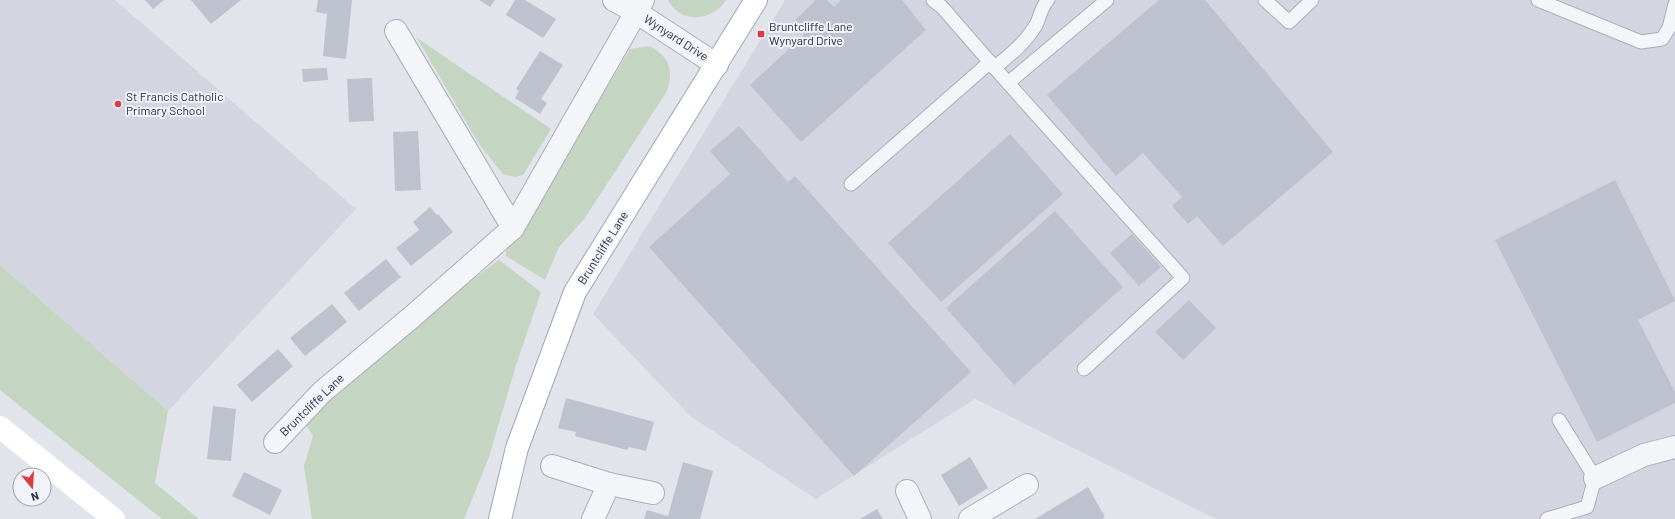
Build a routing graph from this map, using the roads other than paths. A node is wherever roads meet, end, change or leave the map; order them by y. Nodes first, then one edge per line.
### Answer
1 (614, 0) edge
2 (756, 0) edge
3 (933, 0) edge
4 (1048, 0) edge
5 (1107, 0) edge
6 (1265, 0) edge
7 (1312, 0) edge
8 (1538, 0) edge
9 (1675, 4) edge
10 (639, 6) edge
11 (396, 31) dead end
12 (717, 65) junction
13 (992, 65) junction
14 (1008, 84) junction
15 (851, 184) dead end
16 (513, 228) junction
17 (1084, 369) dead end
18 (1559, 420) dead end
19 (0, 427) edge
20 (275, 442) dead end
21 (1675, 447) edge
22 (552, 466) dead end
23 (1595, 478) junction
24 (609, 484) junction
25 (1027, 485) dead end
26 (907, 491) dead end
27 (653, 493) dead end
28 (114, 519) edge
29 (500, 519) edge
30 (594, 519) edge
31 (920, 519) edge
32 (970, 519) edge
33 (1547, 519) edge

1 - 10 street, Wynyard Drive
2 - 12 main road, Bruntcliffe Lane
3 - 13 lane
4 - 13 lane
5 - 14 lane
6 - 7 lane
8 - 9 lane
10 - 12 street, Wynyard Drive
10 - 16 street, Bruntcliffe Lane
11 - 16 street
12 - 29 main road, Bruntcliffe Lane
13 - 14 lane
13 - 15 lane
14 - 17 lane
16 - 20 street, Bruntcliffe Lane
18 - 23 lane
19 - 28 main road
21 - 23 street
22 - 24 street
23 - 33 lane
24 - 27 street
24 - 30 street
25 - 32 street
26 - 31 street

